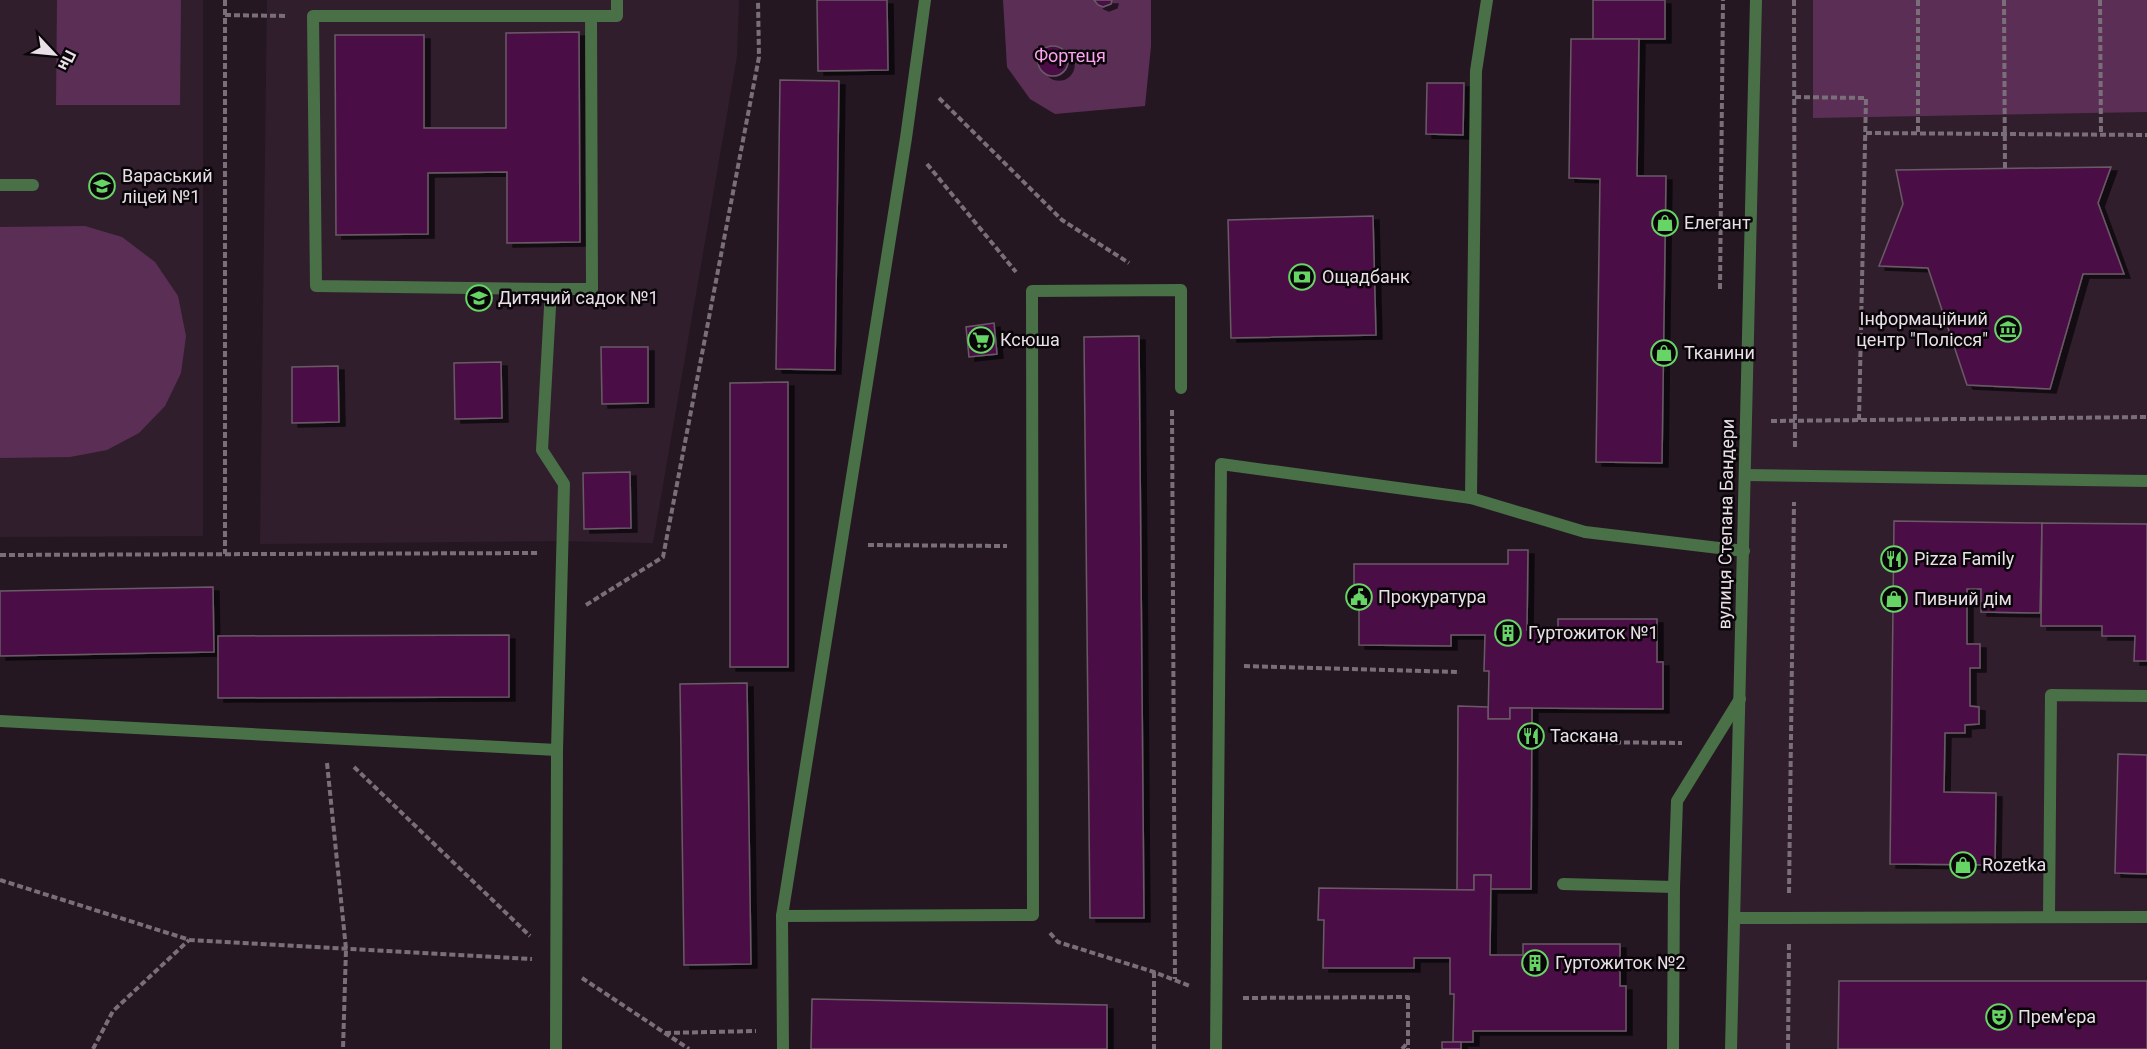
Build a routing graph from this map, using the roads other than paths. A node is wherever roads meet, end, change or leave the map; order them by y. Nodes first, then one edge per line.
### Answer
1 (617, 0) edge
2 (925, 0) edge
3 (1487, 0) edge
4 (1756, 0) edge
5 (591, 16) junction
6 (0, 185) edge
7 (33, 185) dead end
8 (551, 289) junction
9 (1181, 388) dead end
10 (1746, 475) junction
11 (2147, 481) edge
12 (1471, 498) junction
13 (1744, 551) junction
14 (2147, 696) edge
15 (1740, 699) junction
16 (0, 721) edge
17 (557, 750) junction
18 (1563, 884) dead end
19 (1674, 887) junction
20 (782, 916) junction
21 (2147, 916) edge
22 (2049, 917) junction
23 (1735, 918) junction
24 (556, 1049) edge
25 (783, 1049) edge
26 (1216, 1049) edge
27 (1672, 1049) edge
28 (1731, 1049) edge

1 - 5 street
2 - 20 street
3 - 12 street
4 - 10 street, вулиця Степана Бандери
5 - 8 street
5 - 8 street
6 - 7 street
8 - 17 street
9 - 20 street
10 - 11 street
10 - 13 street, вулиця Степана Бандери
12 - 13 street
12 - 26 street
13 - 15 street, вулиця Степана Бандери
14 - 22 street
15 - 19 street
15 - 23 street, вулиця Степана Бандери
16 - 17 street
17 - 24 street
18 - 19 street
19 - 27 street
20 - 25 street
21 - 22 street
22 - 23 street
23 - 28 street, вулиця Степана Бандери

